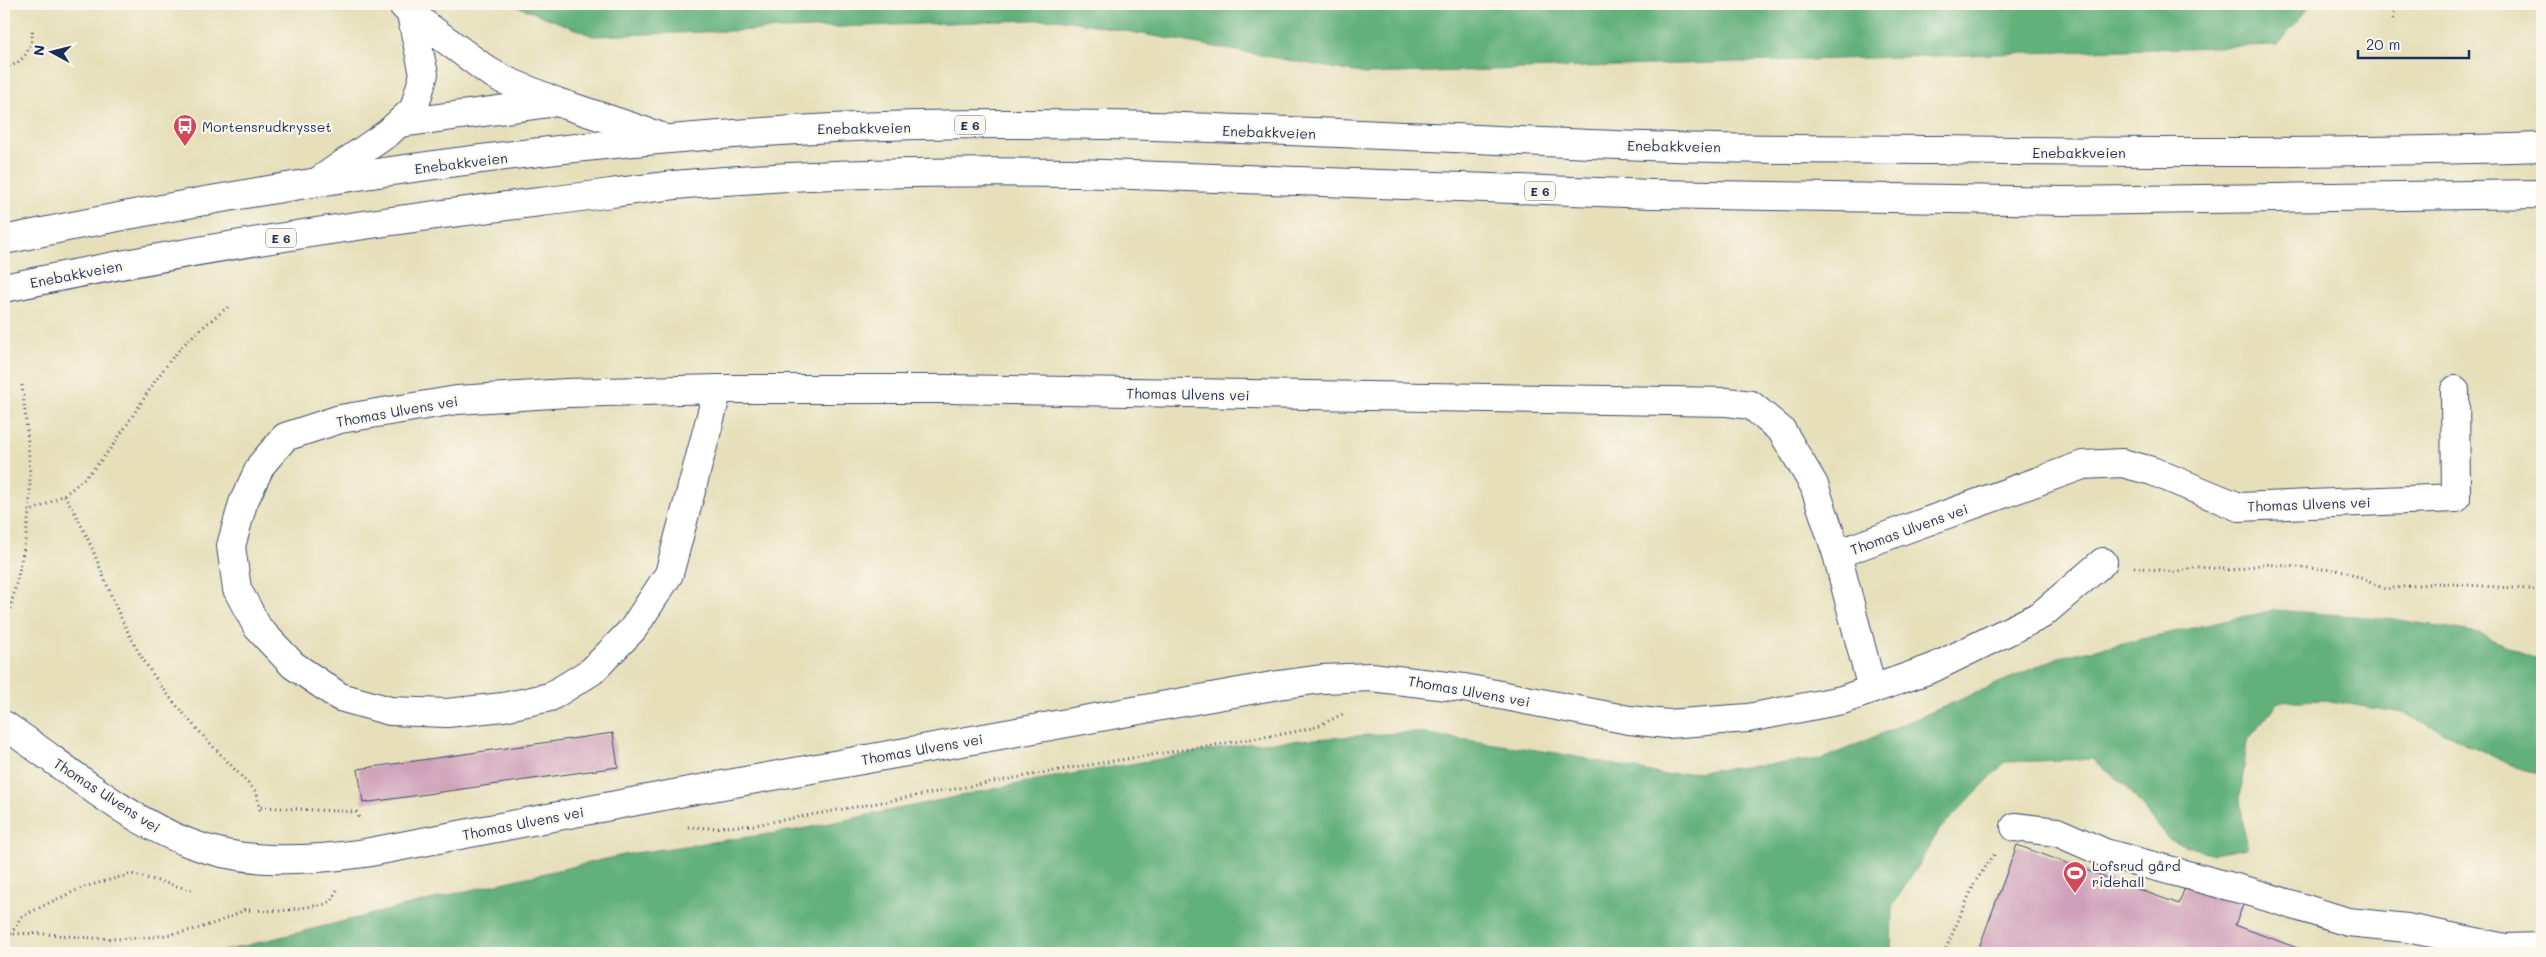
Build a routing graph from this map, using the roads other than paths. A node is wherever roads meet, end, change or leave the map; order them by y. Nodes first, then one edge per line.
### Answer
1 (406, 9) edge
2 (557, 102) junction
3 (401, 122) junction
4 (666, 139) junction
5 (2542, 147) edge
6 (314, 183) junction
7 (2542, 194) edge
8 (4, 240) edge
9 (14, 286) edge
10 (718, 389) junction
11 (2456, 390) dead end
12 (1837, 554) junction
13 (2103, 562) road end
14 (1872, 689) junction
15 (4, 725) edge
16 (2015, 827) road end
17 (2542, 947) edge

1 - 2 main road
1 - 3 main road
2 - 3 main road
2 - 4 main road
3 - 6 main road
4 - 5 main road, Enebakkveien / E 6
4 - 6 main road, Enebakkveien / E 6
6 - 8 main road, Enebakkveien / E 6
7 - 9 main road, Enebakkveien / E 6
10 - 10 main road, Thomas Ulvens vei
10 - 12 main road, Thomas Ulvens vei
11 - 12 main road, Thomas Ulvens vei
12 - 14 main road, Thomas Ulvens vei
13 - 14 main road, Thomas Ulvens vei
14 - 15 main road, Thomas Ulvens vei
16 - 17 main road

